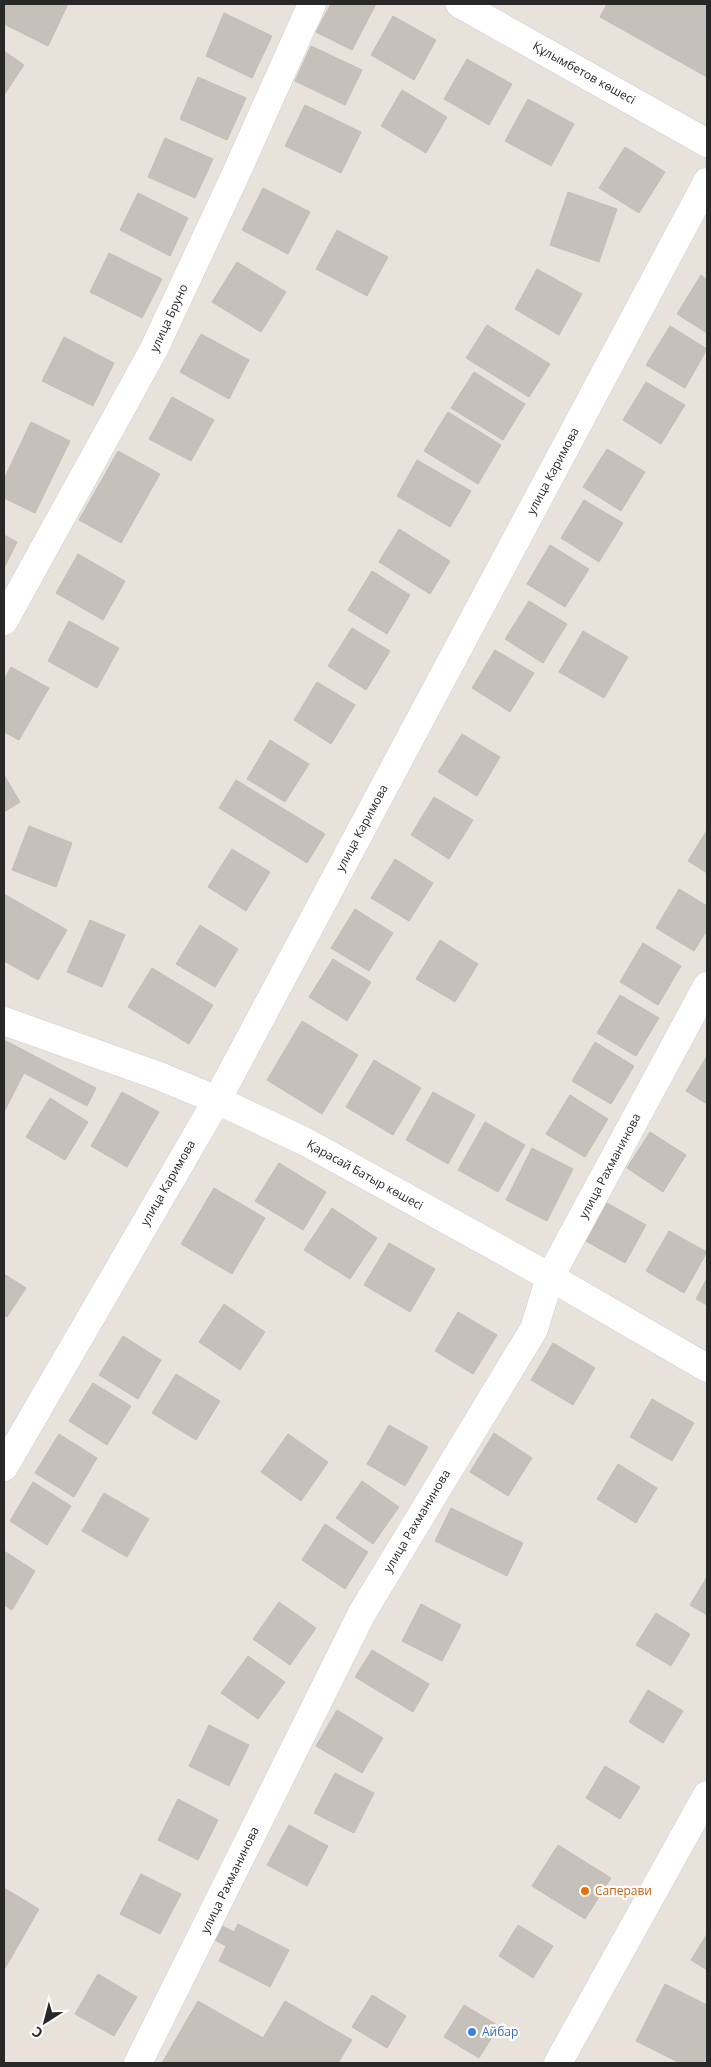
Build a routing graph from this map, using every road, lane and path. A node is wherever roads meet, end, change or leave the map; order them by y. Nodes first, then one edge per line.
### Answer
1 (312, 4) edge
2 (460, 4) edge
3 (707, 143) edge
4 (707, 182) edge
5 (4, 621) edge
6 (707, 986) edge
7 (4, 1021) edge
8 (217, 1100) junction
9 (550, 1277) junction
10 (707, 1368) edge
11 (4, 1467) edge
12 (707, 1795) edge
13 (138, 2063) edge
14 (558, 2063) edge

1 - 5 street, улица Бруно
2 - 3 street, Құлымбетов көшесі
4 - 8 street, улица Каримова
6 - 9 street, улица Рахманинова
7 - 8 street, Қарасай Батыр көшесі
8 - 9 street, Қарасай Батыр көшесі
8 - 11 street, улица Каримова
9 - 10 street, Қарасай Батыр көшесі
9 - 13 street, улица Рахманинова
12 - 14 street

